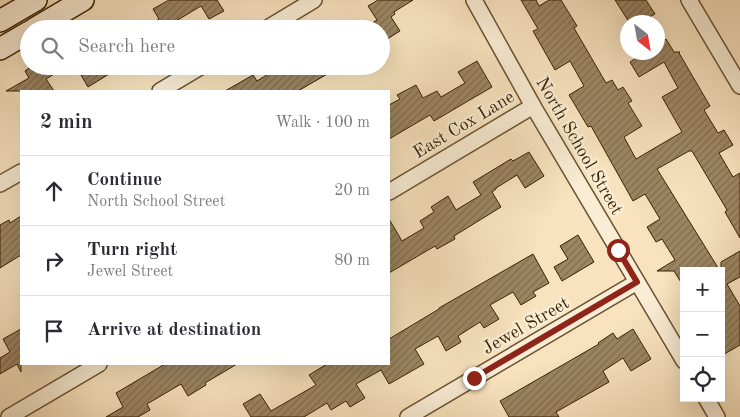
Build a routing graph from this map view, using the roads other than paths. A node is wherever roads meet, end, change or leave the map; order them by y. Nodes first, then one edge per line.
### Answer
1 (36, 0) edge
2 (83, 0) edge
3 (314, 0) edge
4 (474, 0) edge
5 (689, 0) edge
6 (49, 20) edge
7 (281, 20) edge
8 (0, 21) edge
9 (20, 37) edge
10 (0, 49) edge
11 (187, 75) edge
12 (740, 86) edge
13 (162, 90) edge
14 (533, 106) junction
15 (20, 173) edge
16 (0, 184) edge
17 (390, 191) edge
18 (637, 282) junction
19 (682, 357) edge
20 (97, 365) edge
21 (708, 402) edge
22 (9, 417) edge
23 (408, 417) edge
24 (717, 417) edge

1 - 8 main road
2 - 6 main road
3 - 7 street
4 - 14 street, North School Street
5 - 12 street
9 - 10 main road
11 - 13 street
14 - 17 street, East Cox Lane
14 - 18 street, North School Street
15 - 16 street
18 - 19 street, North School Street
18 - 23 street, Jewel Street
20 - 22 street
21 - 24 street

